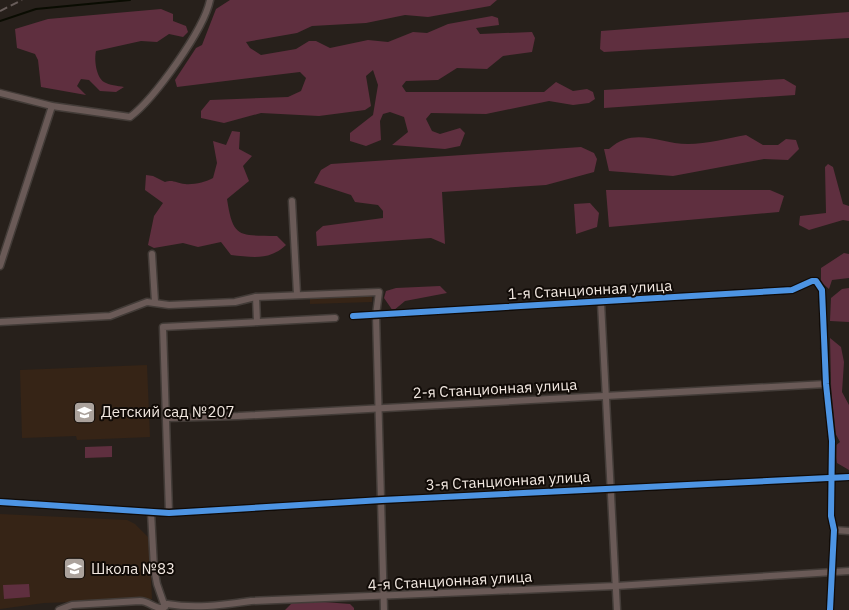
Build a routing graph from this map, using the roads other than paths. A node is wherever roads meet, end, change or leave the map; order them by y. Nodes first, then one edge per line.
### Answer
1 (210, 0) edge
2 (0, 93) edge
3 (52, 106) junction
4 (292, 200) dead end
5 (2, 254) edge
6 (152, 254) dead end
7 (0, 266) edge
8 (297, 294) junction
9 (256, 297) junction
10 (154, 302) junction
11 (602, 303) junction
12 (376, 315) junction
13 (353, 316) dead end
14 (335, 318) dead end
15 (0, 322) edge
16 (257, 322) junction
17 (826, 384) junction
18 (606, 396) junction
19 (380, 408) junction
20 (166, 418) junction
21 (849, 477) edge
22 (832, 478) junction
23 (611, 489) junction
24 (382, 500) junction
25 (0, 502) edge
26 (152, 512) junction
27 (169, 513) junction
28 (834, 530) junction
29 (849, 531) edge
30 (849, 571) edge
31 (833, 572) junction
32 (616, 586) junction
33 (384, 597) junction
34 (166, 607) edge
35 (59, 610) edge
36 (384, 610) edge
37 (617, 610) edge
38 (830, 610) edge

1 - 3 street
2 - 3 street
3 - 5 street
4 - 8 street
5 - 7 street
6 - 10 street
8 - 9 street
8 - 12 street
9 - 10 street
9 - 16 street
10 - 15 street
11 - 12 street, 1-я Станционная улица
11 - 17 street, 1-я Станционная улица
11 - 18 street
12 - 13 street, 1-я Станционная улица
12 - 19 street
14 - 16 street
16 - 20 street
17 - 18 street, 2-я Станционная улица
17 - 22 street
18 - 19 street, 2-я Станционная улица
18 - 23 street
19 - 20 street, 2-я Станционная улица
19 - 24 street
20 - 27 street
21 - 22 street, 3-я Станционная улица
22 - 23 street, 3-я Станционная улица
22 - 28 street
23 - 24 street, 3-я Станционная улица
23 - 32 street
24 - 27 street, 3-я Станционная улица
24 - 33 street
25 - 26 street, 3-я Станционная улица
26 - 27 street, 3-я Станционная улица
26 - 34 street
28 - 29 street
28 - 31 street
30 - 31 street, 4-я Станционная улица
31 - 32 street, 4-я Станционная улица
31 - 38 street
32 - 33 street, 4-я Станционная улица
32 - 37 street
33 - 34 street, 4-я Станционная улица
33 - 36 street
34 - 35 street, 4-я Станционная улица

